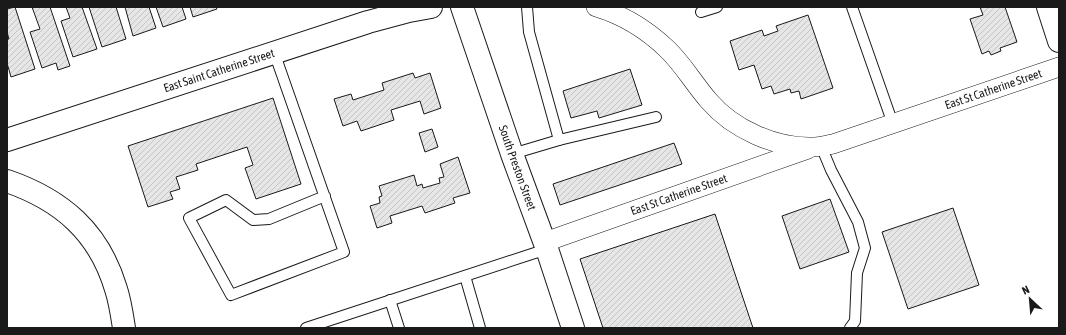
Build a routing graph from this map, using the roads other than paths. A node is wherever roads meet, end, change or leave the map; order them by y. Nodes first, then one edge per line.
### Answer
1 (431, 7) edge
2 (462, 7) edge
3 (527, 7) edge
4 (596, 7) edge
5 (717, 7) edge
6 (852, 7) edge
7 (1048, 7) edge
8 (701, 12) dead end
9 (1059, 41) edge
10 (274, 52) junction
11 (1059, 67) edge
12 (656, 117) dead end
13 (893, 124) junction
14 (10, 136) edge
15 (559, 140) junction
16 (817, 146) junction
17 (512, 154) junction
18 (7, 181) edge
19 (325, 196) junction
20 (546, 245) junction
21 (465, 276) junction
22 (390, 300) junction
23 (329, 324) edge
24 (124, 328) edge
25 (306, 328) edge
26 (399, 328) edge
27 (480, 328) edge
28 (573, 328) edge
29 (850, 328) edge

1 - 10 main road, East Saint Catherine Street
2 - 17 main road, South Preston Street
3 - 15 lane
4 - 16 street, East St Catherine Street
5 - 8 lane
6 - 13 lane
7 - 9 main road
10 - 14 main road, East Saint Catherine Street
10 - 19 lane
11 - 13 street, East St Catherine Street
12 - 15 lane
13 - 16 street, East St Catherine Street
15 - 17 lane
16 - 20 street, East St Catherine Street
16 - 29 lane
17 - 20 main road, South Preston Street
18 - 24 main road
19 - 19 lane
20 - 21 lane
20 - 28 main road, South Preston Street
21 - 22 lane
21 - 27 lane
22 - 23 lane
22 - 26 lane
23 - 25 lane

